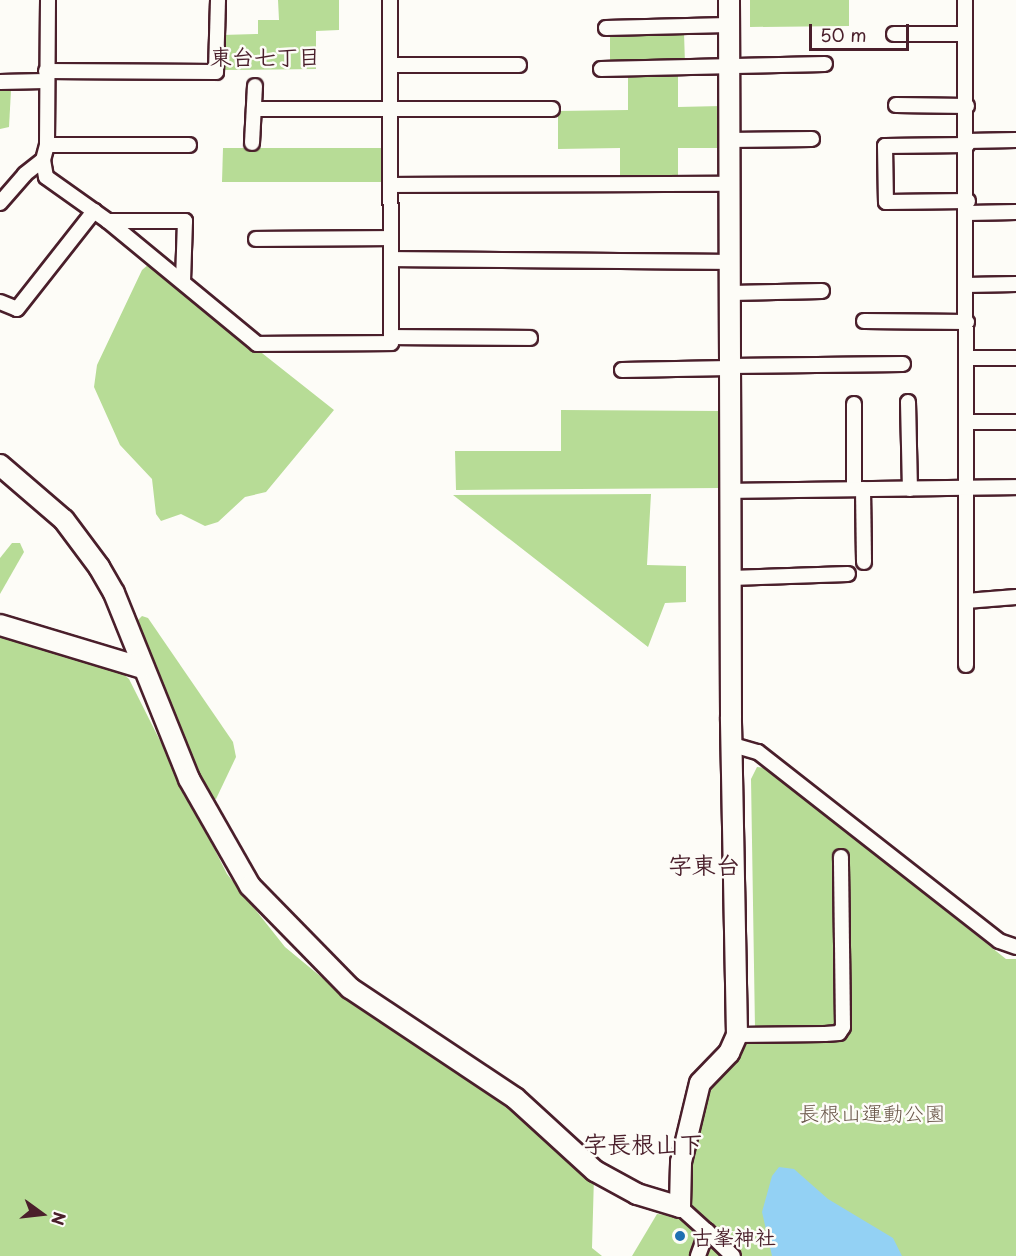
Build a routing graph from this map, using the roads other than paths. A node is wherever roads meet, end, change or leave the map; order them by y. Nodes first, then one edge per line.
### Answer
1 (48, 0) edge
2 (218, 0) edge
3 (390, 0) edge
4 (729, 0) edge
5 (965, 0) edge
6 (728, 25) junction
7 (606, 28) dead end
8 (894, 34) dead end
9 (965, 34) junction
10 (825, 64) dead end
11 (390, 65) junction
12 (519, 65) dead end
13 (726, 66) junction
14 (601, 69) dead end
15 (46, 76) junction
16 (0, 82) edge
17 (255, 86) dead end
18 (896, 105) dead end
19 (967, 106) junction
20 (392, 108) junction
21 (254, 109) junction
22 (552, 109) dead end
23 (812, 139) dead end
24 (728, 140) junction
25 (1016, 140) edge
26 (252, 143) dead end
27 (967, 143) junction
28 (47, 145) junction
29 (189, 145) dead end
30 (43, 160) junction
31 (728, 184) junction
32 (391, 185) junction
33 (0, 203) edge
34 (968, 207) junction
35 (94, 212) junction
36 (1016, 212) edge
37 (108, 221) junction
38 (391, 238) junction
39 (256, 239) dead end
40 (391, 260) junction
41 (730, 262) junction
42 (183, 282) junction
43 (1016, 284) edge
44 (966, 285) junction
45 (822, 291) dead end
46 (730, 293) junction
47 (0, 302) edge
48 (864, 321) dead end
49 (967, 322) junction
50 (391, 337) junction
51 (530, 338) dead end
52 (967, 358) junction
53 (1016, 358) edge
54 (903, 364) dead end
55 (730, 367) junction
56 (622, 370) dead end
57 (908, 402) dead end
58 (854, 404) dead end
59 (967, 422) junction
60 (1016, 422) edge
61 (0, 465) edge
62 (1016, 487) edge
63 (967, 488) junction
64 (859, 489) junction
65 (910, 489) junction
66 (730, 491) junction
67 (864, 562) dead end
68 (848, 574) dead end
69 (730, 578) junction
70 (1016, 597) edge
71 (967, 604) junction
72 (1016, 606) edge
73 (0, 625) edge
74 (966, 665) dead end
75 (142, 668) junction
76 (733, 745) junction
77 (841, 856) dead end
78 (1016, 946) edge
79 (737, 1035) junction
80 (680, 1207) junction
81 (706, 1231) junction
82 (698, 1256) edge
83 (733, 1256) edge

1 - 15 street
2 - 15 street
3 - 11 street
4 - 6 street
5 - 9 street
6 - 7 street
6 - 13 street
8 - 9 street
9 - 19 street
10 - 13 street
11 - 12 street
11 - 20 street
13 - 14 street
13 - 24 street
15 - 16 street
15 - 28 street
17 - 21 street
18 - 19 street
19 - 27 street
20 - 21 street
20 - 22 street
20 - 32 street
21 - 26 street
23 - 24 street
24 - 31 street
25 - 27 street
27 - 34 street
27 - 34 street
28 - 29 street
28 - 30 street
30 - 33 street
30 - 35 street
31 - 32 street
31 - 41 street
32 - 38 street
34 - 36 street
34 - 44 street
35 - 37 street
35 - 47 street
37 - 42 street
37 - 42 street
38 - 39 street
38 - 40 street
40 - 41 street
40 - 50 street
41 - 46 street
42 - 50 street
43 - 44 street
44 - 49 street
45 - 46 street
46 - 55 street
48 - 49 street
49 - 52 street
50 - 51 street
52 - 53 street
52 - 59 street
54 - 55 street
55 - 56 street
55 - 66 street
57 - 65 street
58 - 64 street
59 - 60 street
59 - 63 street
61 - 75 street
62 - 63 street
63 - 65 street
63 - 71 street
64 - 65 street
64 - 66 street
64 - 67 street
66 - 69 street
68 - 69 street
69 - 76 street
70 - 71 street
71 - 72 street
71 - 74 street
73 - 75 street
75 - 80 street
76 - 78 street
76 - 79 street
77 - 79 street
79 - 80 street
80 - 81 street
81 - 82 street
81 - 83 street

